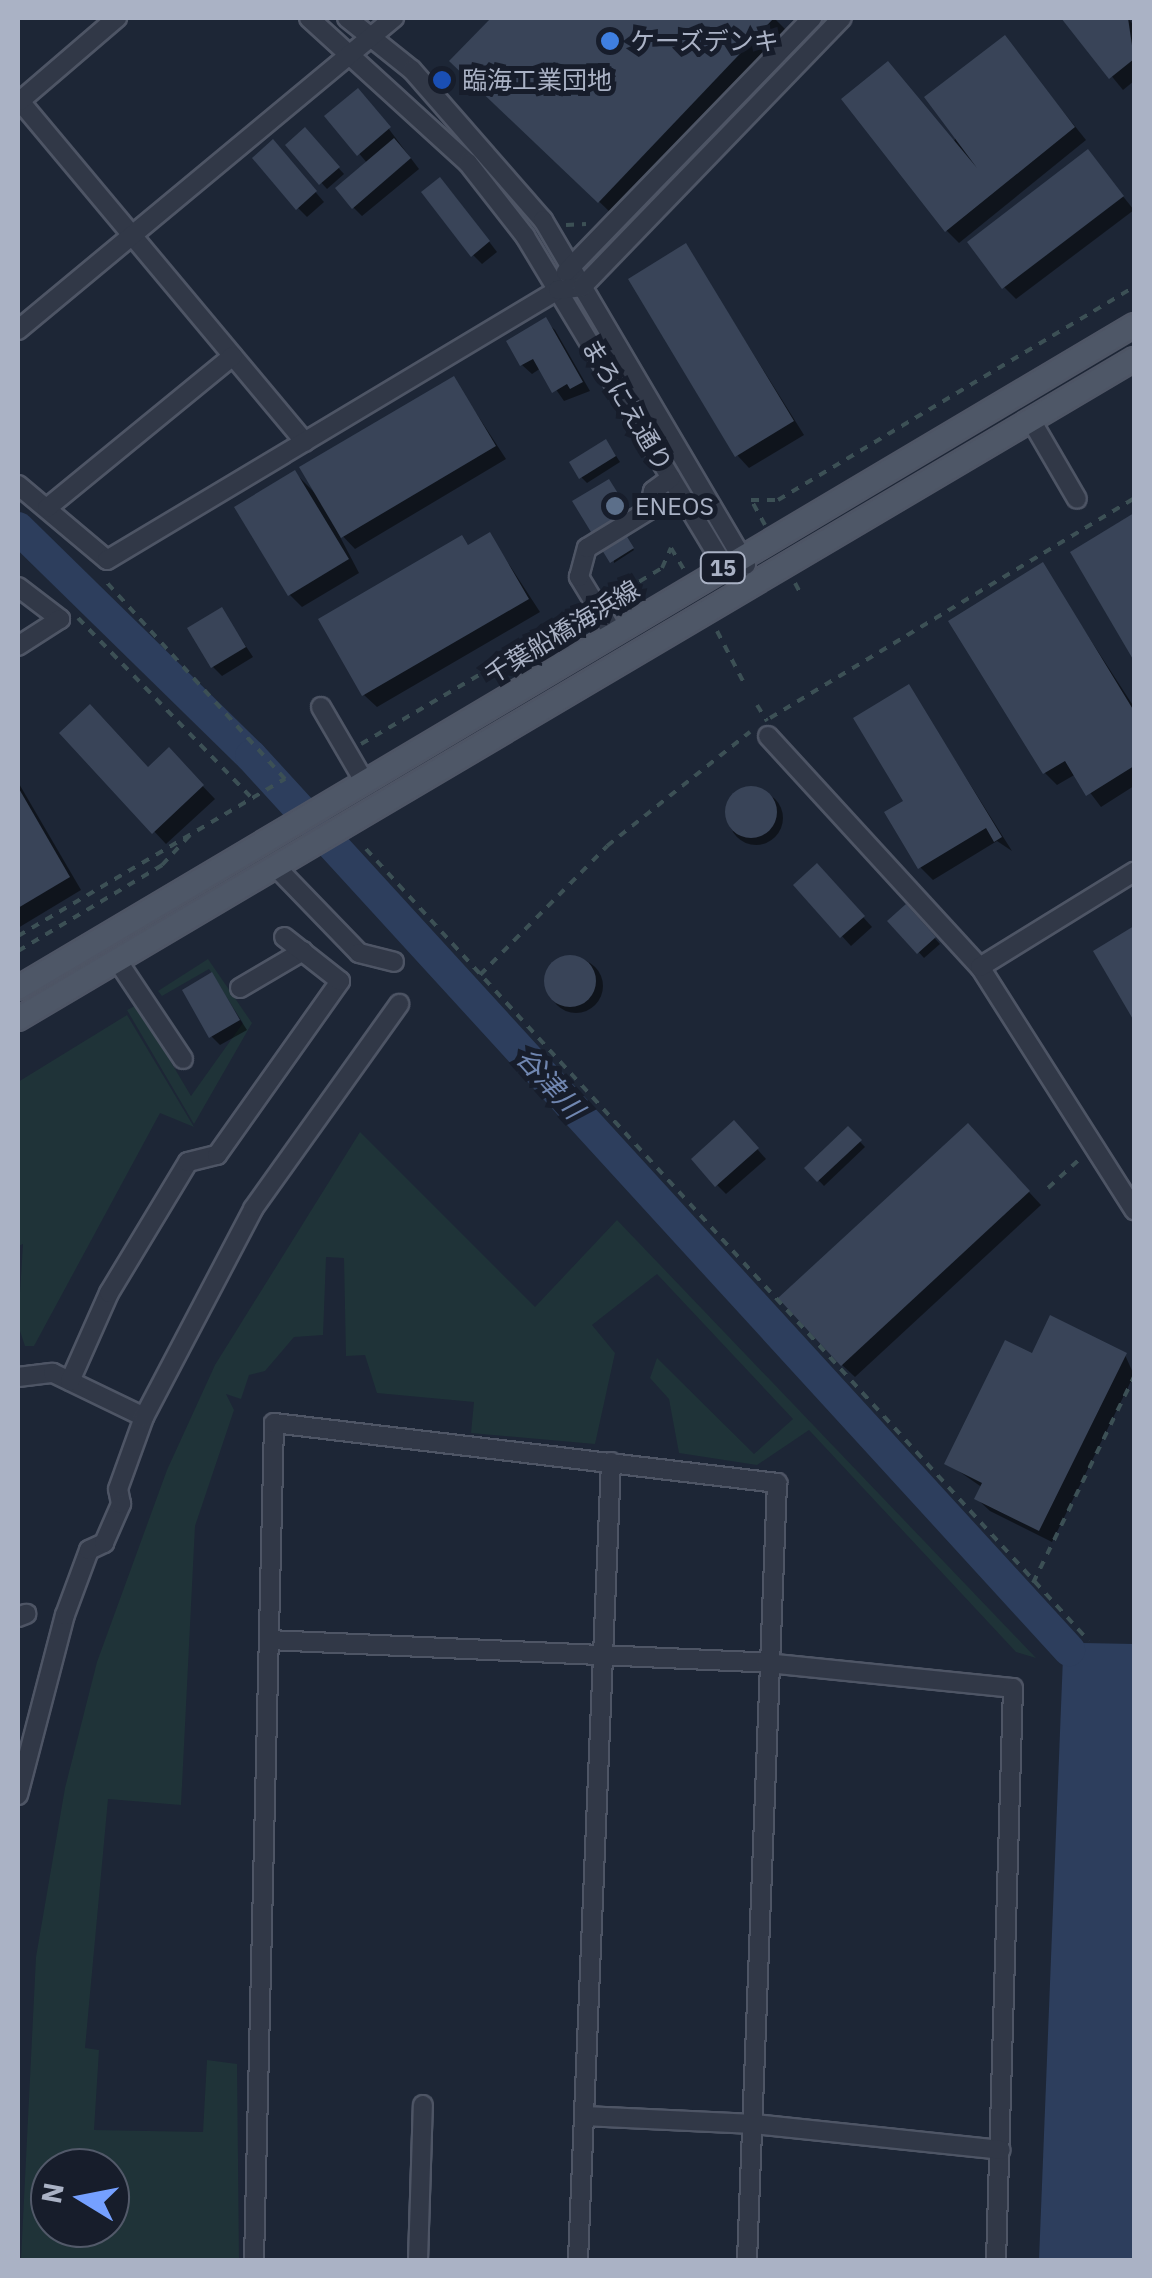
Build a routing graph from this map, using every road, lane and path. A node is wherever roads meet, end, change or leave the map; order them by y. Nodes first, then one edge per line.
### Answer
1 (117, 18) edge
2 (309, 18) edge
3 (347, 18) edge
4 (394, 18) edge
5 (812, 18) edge
6 (842, 18) edge
7 (373, 38) junction
8 (354, 54) junction
9 (19, 100) edge
10 (593, 222) dead end
11 (563, 225) dead end
12 (132, 236) junction
13 (570, 264) junction
14 (1134, 286) edge
15 (582, 287) junction
16 (558, 290) junction
17 (1134, 325) edge
18 (18, 330) edge
19 (233, 356) junction
20 (1134, 359) edge
21 (1030, 420) junction
22 (305, 442) junction
23 (672, 478) junction
24 (18, 485) edge
25 (1134, 498) edge
26 (1077, 499) dead end
27 (47, 508) junction
28 (765, 525) dead end
29 (671, 548) dead end
30 (735, 561) junction
31 (99, 574) dead end
32 (793, 579) dead end
33 (748, 587) junction
34 (18, 588) edge
35 (615, 596) dead end
36 (802, 596) dead end
37 (68, 608) dead end
38 (578, 618) dead end
39 (613, 634) junction
40 (723, 642) dead end
41 (18, 646) edge
42 (745, 685) dead end
43 (757, 705) dead end
44 (321, 707) dead end
45 (767, 728) junction
46 (362, 744) dead end
47 (364, 781) junction
48 (252, 798) junction
49 (193, 832) junction
50 (366, 849) dead end
51 (275, 866) junction
52 (1134, 872) edge
53 (18, 936) edge
54 (284, 937) dead end
55 (18, 951) edge
56 (303, 952) junction
57 (359, 953) junction
58 (117, 960) junction
59 (394, 962) dead end
60 (980, 967) junction
61 (480, 975) junction
62 (340, 981) junction
63 (18, 988) edge
64 (240, 988) dead end
65 (399, 1004) dead end
66 (18, 1019) edge
67 (182, 1059) dead end
68 (1082, 1157) dead end
69 (1048, 1188) dead end
70 (1134, 1210) edge
71 (18, 1377) edge
72 (1134, 1377) edge
73 (70, 1381) junction
74 (144, 1417) junction
75 (611, 1462) junction
76 (1032, 1583) junction
77 (269, 1640) junction
78 (1089, 1641) dead end
79 (604, 1660) junction
80 (767, 1663) junction
81 (23, 1739) edge
82 (18, 1794) edge
83 (422, 2106) dead end
84 (584, 2116) junction
85 (754, 2124) junction
86 (1001, 2150) junction
87 (254, 2260) edge
88 (418, 2260) edge
89 (578, 2260) edge
90 (746, 2260) edge
91 (996, 2260) edge

1 - 9 street
2 - 8 street, まろにえ通り
3 - 7 street, まろにえ通り
4 - 7 street
5 - 13 street
6 - 15 street
7 - 8 street
7 - 13 street, まろにえ通り
8 - 12 street
8 - 16 street, まろにえ通り
9 - 12 street
10 - 11 path
12 - 18 street
12 - 19 street
13 - 15 street, まろにえ通り
13 - 16 street
14 - 28 path
15 - 16 street
15 - 30 street, まろにえ通り
16 - 22 street
16 - 23 street, まろにえ通り
17 - 30 main road, 千葉船橋海浜線 / 15
19 - 22 street
19 - 27 street
20 - 21 main road, 15
21 - 26 street
21 - 33 main road, 15
22 - 27 street
23 - 30 street, まろにえ通り
23 - 39 street
24 - 27 street
25 - 45 path
29 - 35 path
30 - 33 street, まろにえ通り
30 - 39 main road, 千葉船橋海浜線 / 15
31 - 48 path
32 - 36 path
33 - 51 main road, 15
34 - 41 street
37 - 48 path
38 - 46 path
39 - 47 main road, 千葉船橋海浜線 / 15
40 - 42 path
43 - 45 path
44 - 47 street
45 - 60 street
45 - 61 path
47 - 63 main road, 千葉船橋海浜線 / 15
48 - 49 path
49 - 53 path
49 - 55 path
50 - 61 path
51 - 57 street
51 - 58 main road, 15
52 - 60 street
54 - 56 street
56 - 62 street
56 - 64 street
57 - 59 street
57 - 62 street
58 - 66 main road, 15
58 - 67 street
60 - 70 street
61 - 76 path
62 - 73 street
65 - 74 street
68 - 69 path
71 - 73 street
72 - 76 path
73 - 74 street
74 - 81 street
75 - 77 street
75 - 79 street
75 - 80 street
76 - 78 path
77 - 79 street
77 - 87 street
79 - 80 street
79 - 84 street
80 - 85 street
80 - 86 street
81 - 82 street
83 - 88 street
84 - 85 street
84 - 89 street
85 - 86 street
85 - 90 street
86 - 91 street

